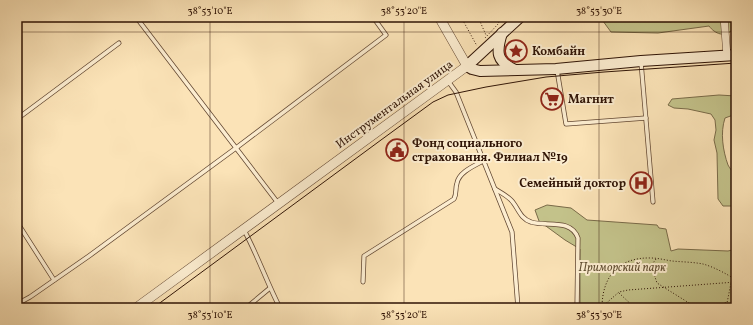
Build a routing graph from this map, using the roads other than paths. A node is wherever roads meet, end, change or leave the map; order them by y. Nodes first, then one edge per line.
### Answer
1 (136, 17) edge
2 (373, 17) edge
3 (439, 17) edge
4 (520, 17) edge
5 (724, 17) edge
6 (502, 33) junction
7 (119, 43) dead end
8 (731, 56) edge
9 (641, 61) junction
10 (467, 66) junction
11 (556, 69) junction
12 (516, 70) junction
13 (448, 81) junction
14 (646, 118) junction
15 (17, 119) edge
16 (236, 148) junction
17 (483, 161) junction
18 (495, 189) junction
19 (653, 202) dead end
20 (278, 204) junction
21 (17, 222) edge
22 (244, 229) junction
23 (54, 280) junction
24 (363, 282) dead end
25 (270, 288) junction
26 (17, 304) edge
27 (136, 308) edge
28 (246, 308) edge
29 (280, 308) edge
30 (518, 308) edge
31 (577, 308) edge

1 - 16 lane
2 - 16 lane
3 - 10 street
4 - 6 main road
5 - 8 street
6 - 10 main road
6 - 12 main road
7 - 15 lane
8 - 9 main road, Инструментальная улица
9 - 11 main road, Инструментальная улица
9 - 14 lane
10 - 12 main road, Инструментальная улица
10 - 13 street, Инструментальная улица
11 - 12 main road, Инструментальная улица
11 - 14 lane
13 - 17 lane
13 - 20 street, Инструментальная улица
14 - 19 lane
16 - 20 lane
16 - 23 lane
17 - 18 lane
17 - 24 lane
18 - 30 lane
18 - 31 lane
20 - 22 street, Инструментальная улица
21 - 23 lane
22 - 25 lane
22 - 27 street, Инструментальная улица
23 - 26 lane
25 - 28 lane
25 - 29 lane

